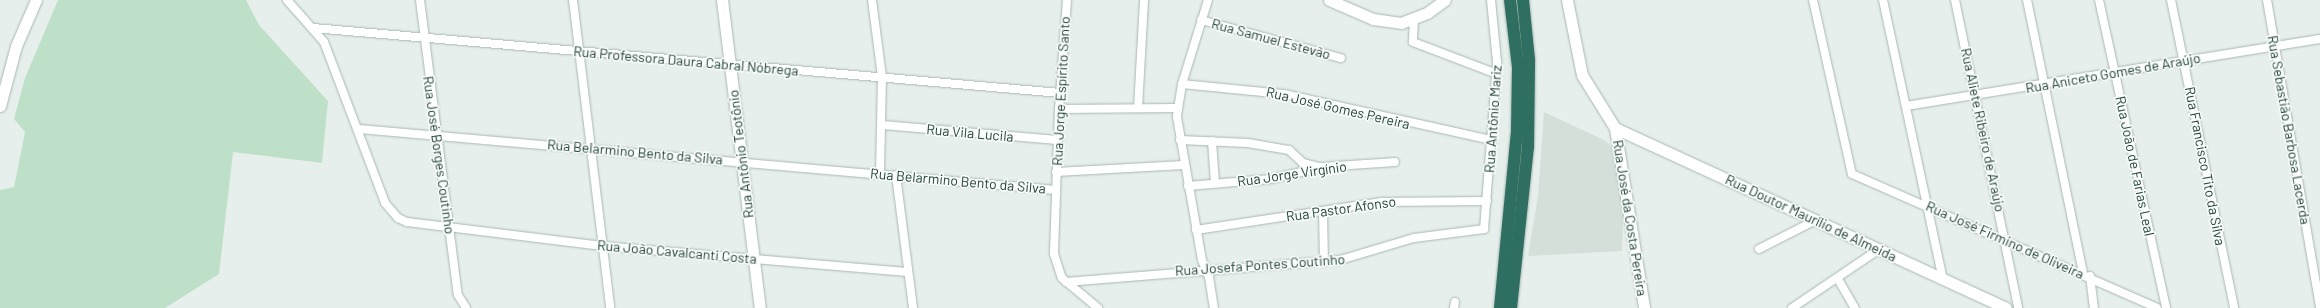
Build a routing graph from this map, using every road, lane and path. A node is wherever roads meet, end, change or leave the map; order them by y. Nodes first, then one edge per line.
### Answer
1 (36, 0) edge
2 (287, 0) edge
3 (420, 0) edge
4 (573, 0) edge
5 (722, 0) edge
6 (872, 0) edge
7 (1067, 0) edge
8 (1144, 0) edge
9 (1208, 0) edge
10 (1329, 0) edge
11 (1445, 0) edge
12 (1491, 0) edge
13 (1510, 0) edge
14 (1523, 0) edge
15 (1567, 0) edge
16 (1813, 0) edge
17 (1883, 0) edge
18 (1955, 0) edge
19 (2027, 0) edge
20 (2099, 0) edge
21 (2171, 0) edge
22 (2267, 0) edge
23 (1201, 20) junction
24 (1414, 20) junction
25 (313, 28) junction
26 (424, 38) junction
27 (2320, 39) edge
28 (2275, 45) junction
29 (578, 52) junction
30 (1340, 58) dead end
31 (2184, 60) junction
32 (730, 65) junction
33 (2115, 72) junction
34 (1497, 74) junction
35 (882, 77) junction
36 (1182, 84) junction
37 (2045, 85) junction
38 (1060, 93) junction
39 (1976, 96) junction
40 (0, 106) edge
41 (1906, 106) junction
42 (1138, 108) junction
43 (1177, 108) junction
44 (1058, 109) junction
45 (883, 125) junction
46 (1615, 128) junction
47 (359, 129) junction
48 (435, 134) junction
49 (1057, 140) junction
50 (1180, 140) junction
51 (1492, 140) junction
52 (1212, 141) junction
53 (591, 149) junction
54 (742, 162) junction
55 (1395, 162) dead end
56 (1184, 165) junction
57 (1322, 167) junction
58 (1056, 172) junction
59 (880, 173) junction
60 (896, 175) junction
61 (1215, 183) junction
62 (1188, 186) junction
63 (1055, 190) junction
64 (1487, 200) junction
65 (1930, 207) junction
66 (1323, 211) junction
67 (1816, 220) junction
68 (449, 227) junction
69 (1196, 230) junction
70 (1476, 232) joint
71 (2006, 243) junction
72 (603, 246) junction
73 (1759, 249) dead end
74 (1878, 250) junction
75 (754, 259) junction
76 (1324, 262) junction
77 (1206, 268) junction
78 (906, 272) junction
79 (2086, 275) junction
80 (1838, 279) junction
81 (1943, 280) junction
82 (1066, 282) junction
83 (466, 308) edge
84 (610, 308) edge
85 (760, 308) edge
86 (913, 308) edge
87 (1098, 308) edge
88 (1214, 308) edge
89 (1500, 308) edge
90 (1511, 308) edge
91 (1644, 308) edge
92 (1792, 308) edge
93 (1855, 308) edge
94 (2006, 308) edge
95 (2018, 308) edge
96 (2094, 308) edge
97 (2157, 308) edge
98 (2166, 308) edge
99 (2234, 308) edge
100 (2320, 308) edge

1 - 40 street
2 - 25 street, Rua João Cavalcanti Costa
3 - 26 street, Rua José Borges Coutinho
4 - 29 street
5 - 32 street, Rua Antônio Teotônio
6 - 35 street
7 - 38 street, Rua Jorge Espírito Santo
8 - 42 street
9 - 23 street
10 - 24 street
11 - 24 street
12 - 34 street, Rua Antônio Mariz
13 - 89 highway
14 - 90 highway
15 - 46 street
16 - 65 street, Rua José Firmino de Oliveira
17 - 41 street
18 - 39 street, Rua Aliete Ribeiro de Araújo
19 - 37 street
20 - 33 street, Rua João de Farias Leal
21 - 31 street, Rua Francisco Tito da Silva
22 - 28 street, Rua Sebastião Barbosa Lacerda
23 - 30 street, Rua Samuel Estevão
23 - 36 street
24 - 34 street
25 - 26 street, Rua Professora Daura Cabral Nóbrega
25 - 47 street, Rua João Cavalcanti Costa
26 - 29 street, Rua Professora Daura Cabral Nóbrega
26 - 48 street, Rua José Borges Coutinho
27 - 28 street, Rua Aniceto Gomes de Araújo
28 - 31 street, Rua Aniceto Gomes de Araújo
28 - 100 street, Rua Sebastião Barbosa Lacerda
29 - 32 street, Rua Professora Daura Cabral Nóbrega
29 - 53 street
31 - 33 street, Rua Aniceto Gomes de Araújo
31 - 99 street, Rua Francisco Tito da Silva
32 - 35 street, Rua Professora Daura Cabral Nóbrega
32 - 54 street, Rua Antônio Teotônio
33 - 37 street, Rua Aniceto Gomes de Araújo
33 - 98 street, Rua João de Farias Leal
34 - 51 street, Rua Antônio Mariz
35 - 38 street, Rua Professora Daura Cabral Nóbrega
35 - 45 street
36 - 43 street
36 - 51 street, Rua José Gomes Pereira
37 - 39 street, Rua Aniceto Gomes de Araújo
37 - 79 street
38 - 44 street, Rua Jorge Espírito Santo
39 - 41 street, Rua Aniceto Gomes de Araújo
39 - 71 street, Rua Aliete Ribeiro de Araújo
41 - 65 street
42 - 43 street
42 - 44 street
43 - 50 street
44 - 49 street, Rua Jorge Espírito Santo
45 - 49 street, Rua Vila Lucila
45 - 59 street
46 - 67 street, Rua Doutor Maurílio de Almeida
46 - 91 street, Rua José da Costa Pereira
47 - 48 street, Rua Belarmino Bento da Silva
47 - 68 street, Rua João Cavalcanti Costa
48 - 53 street, Rua Belarmino Bento da Silva
48 - 68 street, Rua José Borges Coutinho
49 - 58 street, Rua Jorge Espírito Santo
50 - 52 street
50 - 56 street
51 - 64 street, Rua Antônio Mariz
52 - 57 street
52 - 61 street
53 - 54 street, Rua Belarmino Bento da Silva
53 - 72 street
54 - 59 street, Rua Belarmino Bento da Silva
54 - 75 street, Rua Antônio Teotônio
55 - 57 street, Rua Jorge Virgínio
56 - 58 street
56 - 62 street
57 - 61 street, Rua Jorge Virgínio
58 - 63 street, Rua Jorge Espírito Santo
59 - 60 street, Rua Belarmino Bento da Silva
60 - 63 street, Rua Belarmino Bento da Silva
60 - 78 street
61 - 62 street, Rua Jorge Virgínio
62 - 69 street
63 - 82 street, Rua Jorge Espírito Santo
64 - 66 street, Rua Pastor Afonso
64 - 70 street, Rua Antônio Mariz
65 - 71 street, Rua José Firmino de Oliveira
65 - 81 street
66 - 69 street, Rua Pastor Afonso
66 - 76 street
67 - 73 street
67 - 74 street, Rua Doutor Maurílio de Almeida
68 - 72 street, Rua João Cavalcanti Costa
68 - 83 street, Rua José Borges Coutinho
69 - 77 street
70 - 76 street, Rua Josefa Pontes Coutinho
71 - 79 street, Rua José Firmino de Oliveira
71 - 95 street, Rua Aliete Ribeiro de Araújo
72 - 75 street, Rua João Cavalcanti Costa
72 - 84 street
74 - 80 street
74 - 81 street, Rua Doutor Maurílio de Almeida
75 - 78 street, Rua João Cavalcanti Costa
75 - 85 street, Rua Antônio Teotônio
76 - 77 street, Rua Josefa Pontes Coutinho
77 - 82 street, Rua Josefa Pontes Coutinho
77 - 88 street
78 - 86 street
79 - 96 street
79 - 97 street, Rua José Firmino de Oliveira
80 - 92 street
80 - 93 street
81 - 94 street, Rua Doutor Maurílio de Almeida
82 - 87 street, Rua Jorge Espírito Santo

